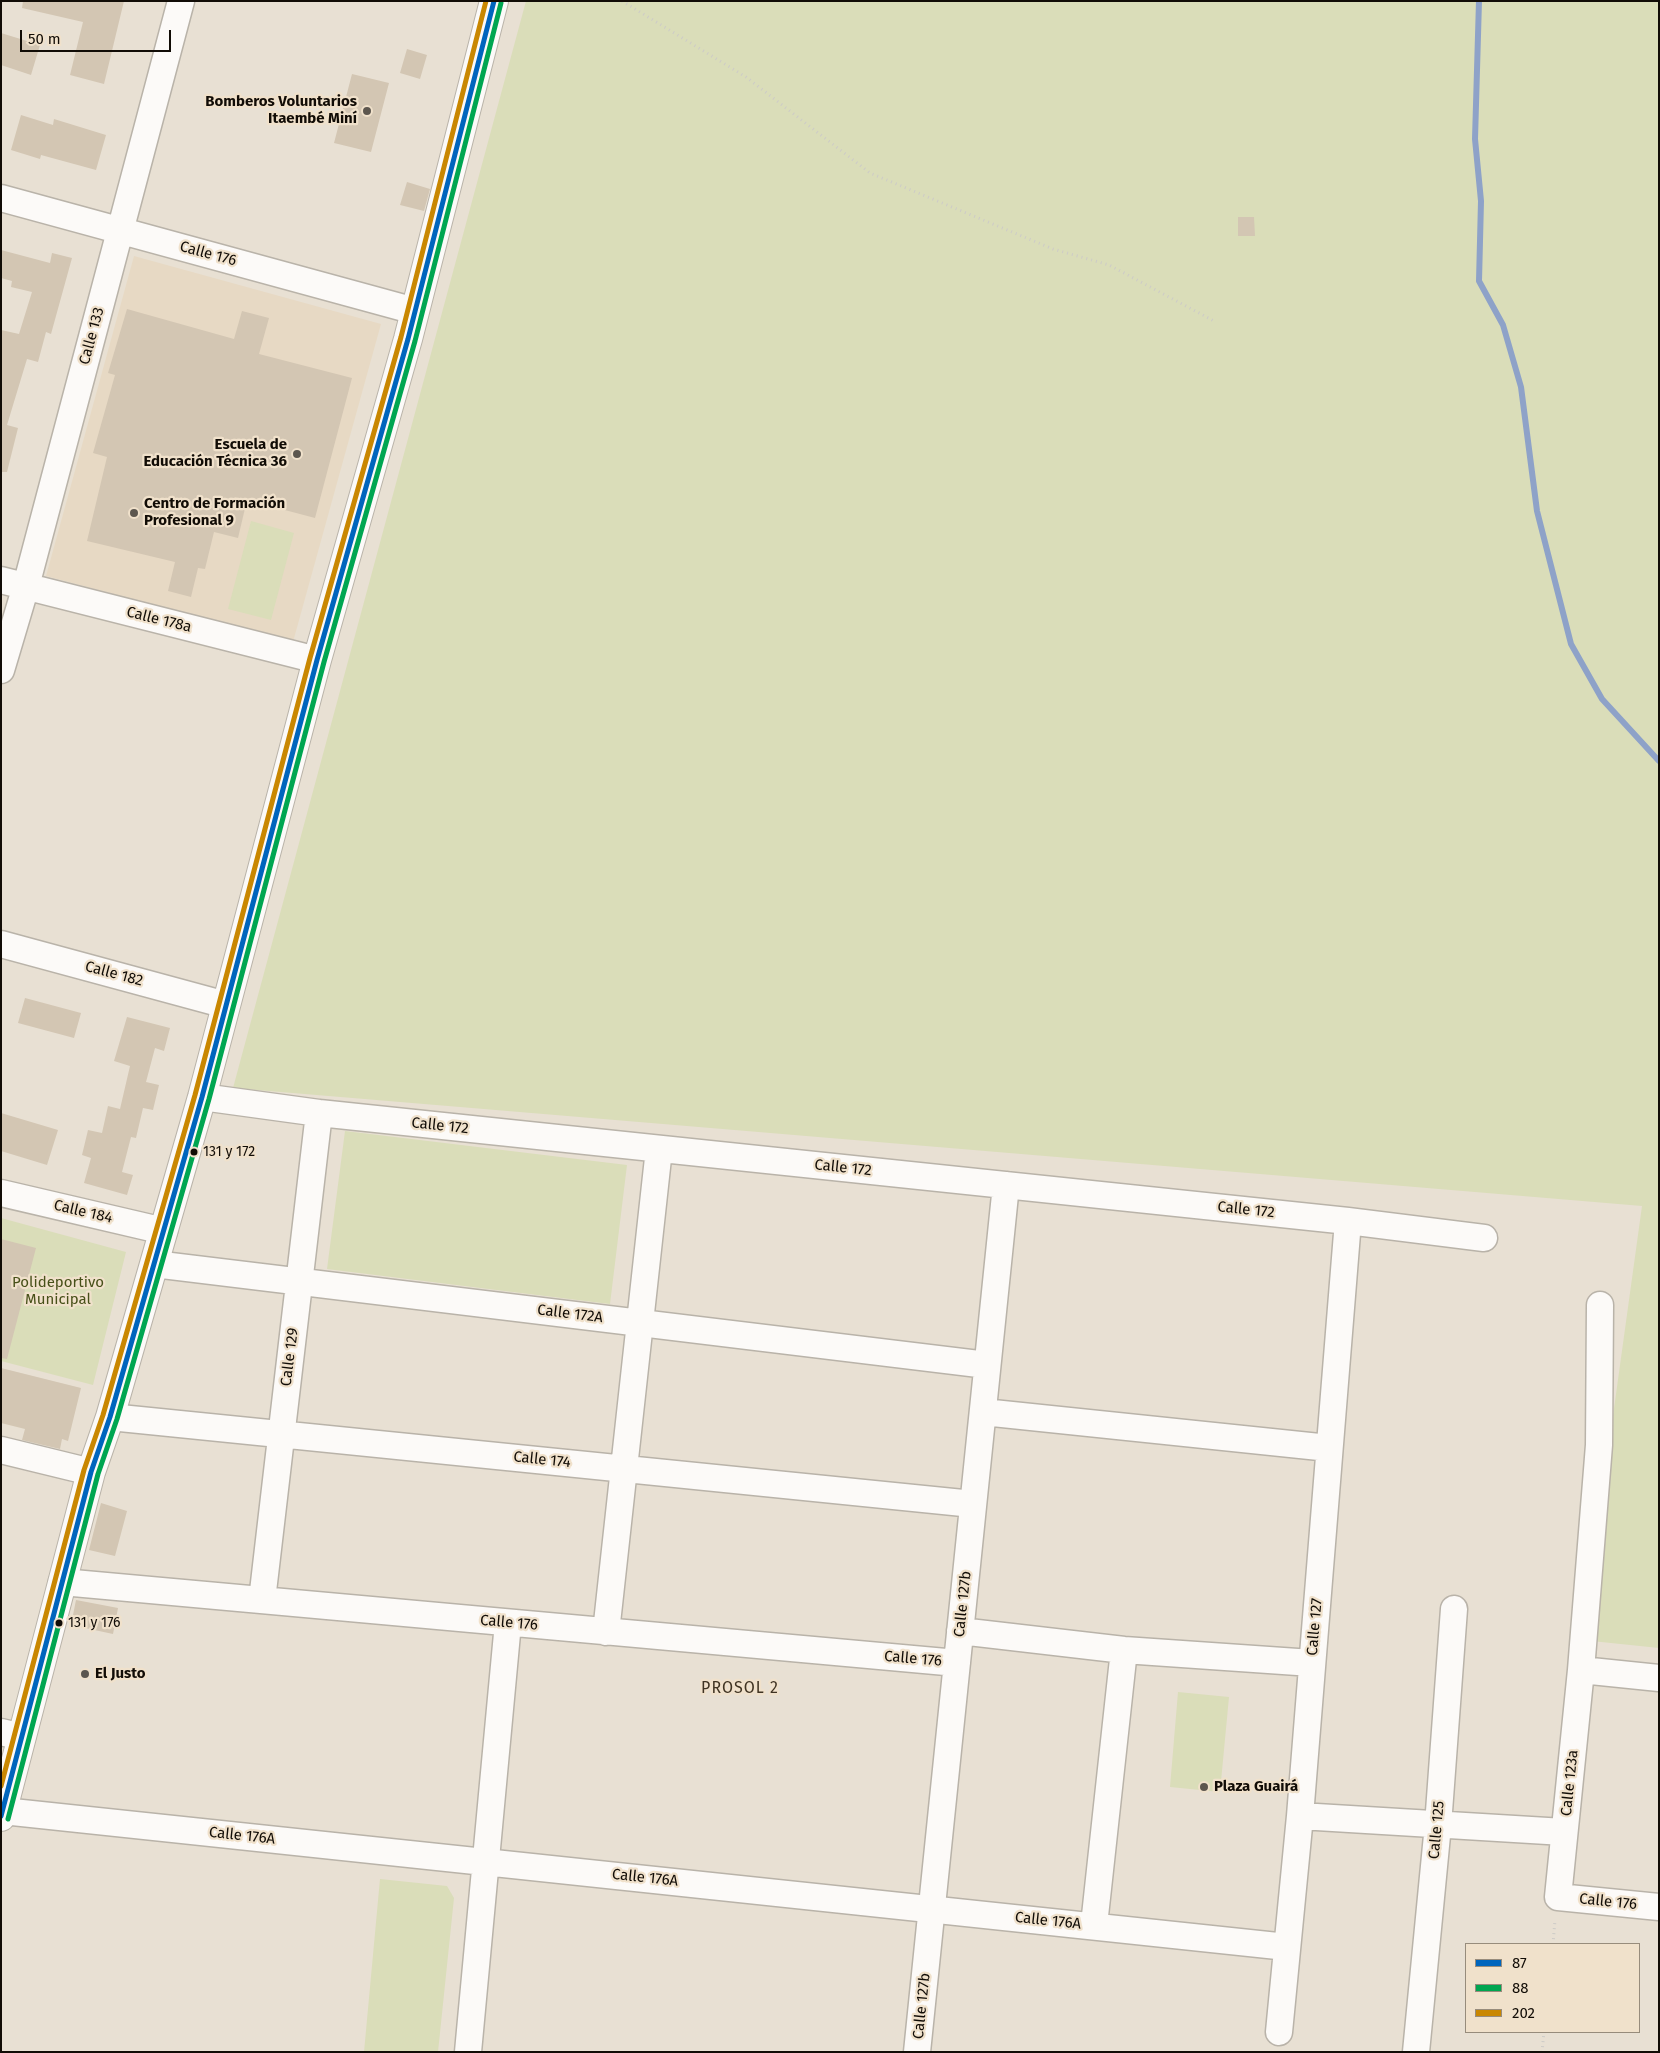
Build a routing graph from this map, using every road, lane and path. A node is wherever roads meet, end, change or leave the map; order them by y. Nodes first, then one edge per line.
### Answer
1 (181, 1) edge
2 (494, 1) edge
3 (622, 1) edge
4 (1, 198) edge
5 (120, 230) junction
6 (415, 311) junction
7 (1214, 321) dead end
8 (14, 583) edge
9 (317, 660) junction
10 (1, 670) edge
11 (1, 944) edge
12 (226, 1005) junction
13 (202, 1097) junction
14 (319, 1113) junction
15 (659, 1149) junction
16 (1006, 1185) junction
17 (1, 1193) edge
18 (1348, 1221) junction
19 (164, 1232) junction
20 (1484, 1238) dead end
21 (154, 1264) junction
22 (299, 1281) junction
23 (1600, 1305) dead end
24 (640, 1323) junction
25 (987, 1365) junction
26 (982, 1412) junction
27 (110, 1417) junction
28 (281, 1434) junction
29 (1329, 1448) junction
30 (1, 1450) edge
31 (624, 1469) junction
32 (91, 1472) junction
33 (973, 1504) junction
34 (62, 1582) junction
35 (262, 1600) junction
36 (1454, 1609) dead end
37 (508, 1623) junction
38 (960, 1631) junction
39 (606, 1632) junction
40 (1124, 1650) junction
41 (957, 1663) junction
42 (1312, 1663) junction
43 (1582, 1670) junction
44 (1659, 1678) edge
45 (12, 1735) edge
46 (2, 1814) edge
47 (1300, 1816) junction
48 (1438, 1825) junction
49 (1564, 1832) junction
50 (486, 1861) junction
51 (1558, 1897) joint
52 (1659, 1907) edge
53 (932, 1909) junction
54 (1094, 1925) junction
55 (1287, 1947) junction
56 (1279, 2032) dead end
57 (1544, 2033) edge
58 (468, 2052) edge
59 (917, 2052) edge
60 (1416, 2052) edge
61 (1542, 2052) edge

1 - 5 street, Calle 133
2 - 6 main road
3 - 7 path
4 - 5 street, Calle 176
5 - 6 street, Calle 176
5 - 8 street, Calle 133
6 - 9 main road
8 - 9 street, Calle 178a
8 - 10 street, Calle 133
9 - 12 main road
11 - 12 street, Calle 182
12 - 13 main road
13 - 14 street, Calle 172
13 - 19 main road
14 - 15 street, Calle 172
14 - 22 street, Calle 129
15 - 16 street, Calle 172
15 - 24 street
16 - 18 street, Calle 172
16 - 25 street, Calle 127b
17 - 19 street, Calle 184
18 - 20 street, Calle 172
18 - 29 street, Calle 127
19 - 21 main road
21 - 22 street, Calle 172A
21 - 27 main road
22 - 24 street, Calle 172A
22 - 28 street, Calle 129
23 - 43 street, Calle 123a
24 - 25 street, Calle 172A
24 - 31 street
25 - 26 street, Calle 127b
26 - 29 street
26 - 33 street, Calle 127b
27 - 28 street, Calle 174
27 - 32 main road
28 - 31 street, Calle 174
28 - 35 street, Calle 129
29 - 42 street, Calle 127
30 - 32 street
31 - 33 street, Calle 174
31 - 39 street
32 - 34 main road
33 - 38 street, Calle 127b
34 - 35 street, Calle 176
34 - 45 main road
35 - 37 street, Calle 176
36 - 48 street, Calle 125
37 - 39 street, Calle 176
37 - 50 street
38 - 40 street
38 - 41 street, Calle 127b
39 - 41 street, Calle 176
40 - 42 street
40 - 54 street
41 - 53 street, Calle 127b
42 - 47 street, Calle 127
43 - 44 street
43 - 49 street, Calle 123a
45 - 46 main road
46 - 50 street, Calle 176A
47 - 48 street
47 - 55 street, Calle 127
48 - 49 street
48 - 60 street, Calle 125
49 - 51 street, Calle 123a
50 - 53 street, Calle 176A
50 - 58 street
51 - 52 street, Calle 176
53 - 54 street, Calle 176A
53 - 59 street, Calle 127b
54 - 55 street, Calle 176A
55 - 56 street, Calle 127
57 - 61 path

